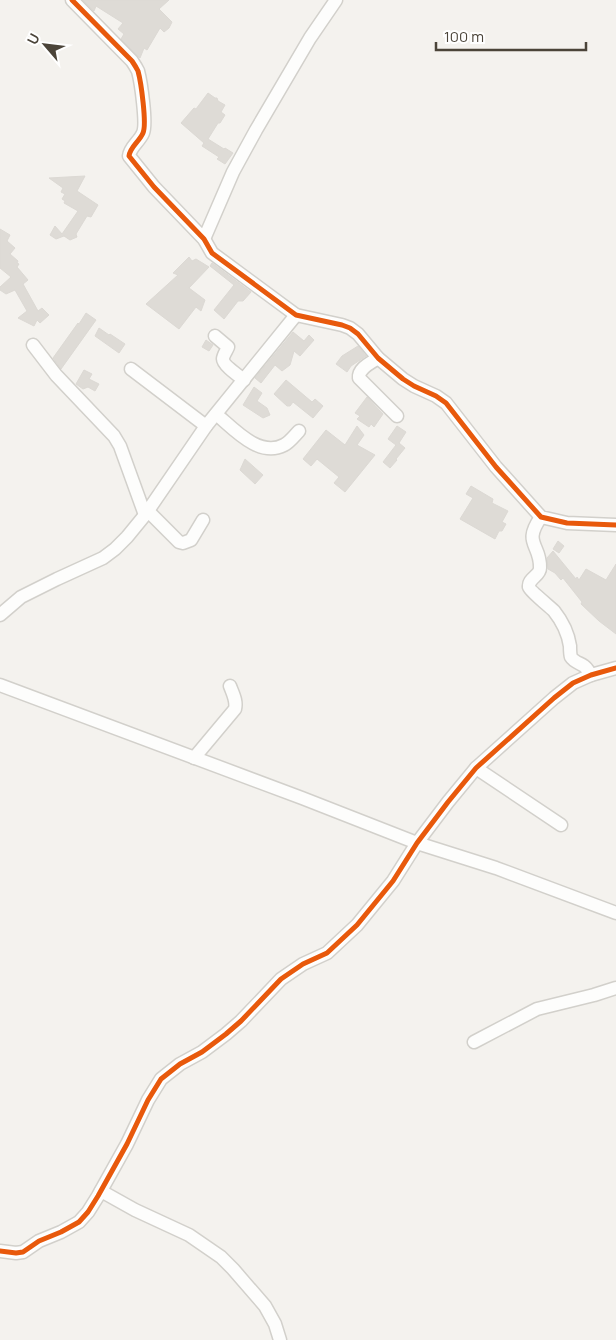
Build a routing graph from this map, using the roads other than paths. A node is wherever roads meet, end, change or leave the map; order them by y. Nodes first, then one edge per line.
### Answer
1 (72, 0) edge
2 (336, 0) edge
3 (204, 239) junction
4 (296, 316) junction
5 (215, 336) dead end
6 (33, 345) dead end
7 (378, 358) junction
8 (131, 369) dead end
9 (244, 380) junction
10 (216, 414) junction
11 (397, 416) dead end
12 (206, 426) junction
13 (299, 431) dead end
14 (146, 512) junction
15 (541, 517) junction
16 (203, 520) dead end
17 (616, 525) edge
18 (0, 615) edge
19 (616, 668) edge
20 (591, 675) junction
21 (0, 685) edge
22 (230, 686) dead end
23 (194, 758) junction
24 (476, 768) junction
25 (560, 825) dead end
26 (418, 843) junction
27 (616, 913) edge
28 (616, 988) edge
29 (474, 1042) dead end
30 (101, 1191) junction
31 (0, 1251) edge
32 (280, 1340) edge

1 - 3 street
2 - 3 street
3 - 4 street
4 - 7 street
4 - 9 street
5 - 9 street
6 - 14 street
7 - 11 street
7 - 15 street
8 - 12 street
9 - 10 street
10 - 12 street
10 - 13 street
12 - 14 street
14 - 16 street
14 - 18 street
15 - 17 street
15 - 20 street
19 - 20 street
20 - 24 street
21 - 23 street
22 - 23 street
23 - 26 street
24 - 25 street
24 - 26 street
26 - 27 street
26 - 30 street
28 - 29 street
30 - 31 street
30 - 32 street

